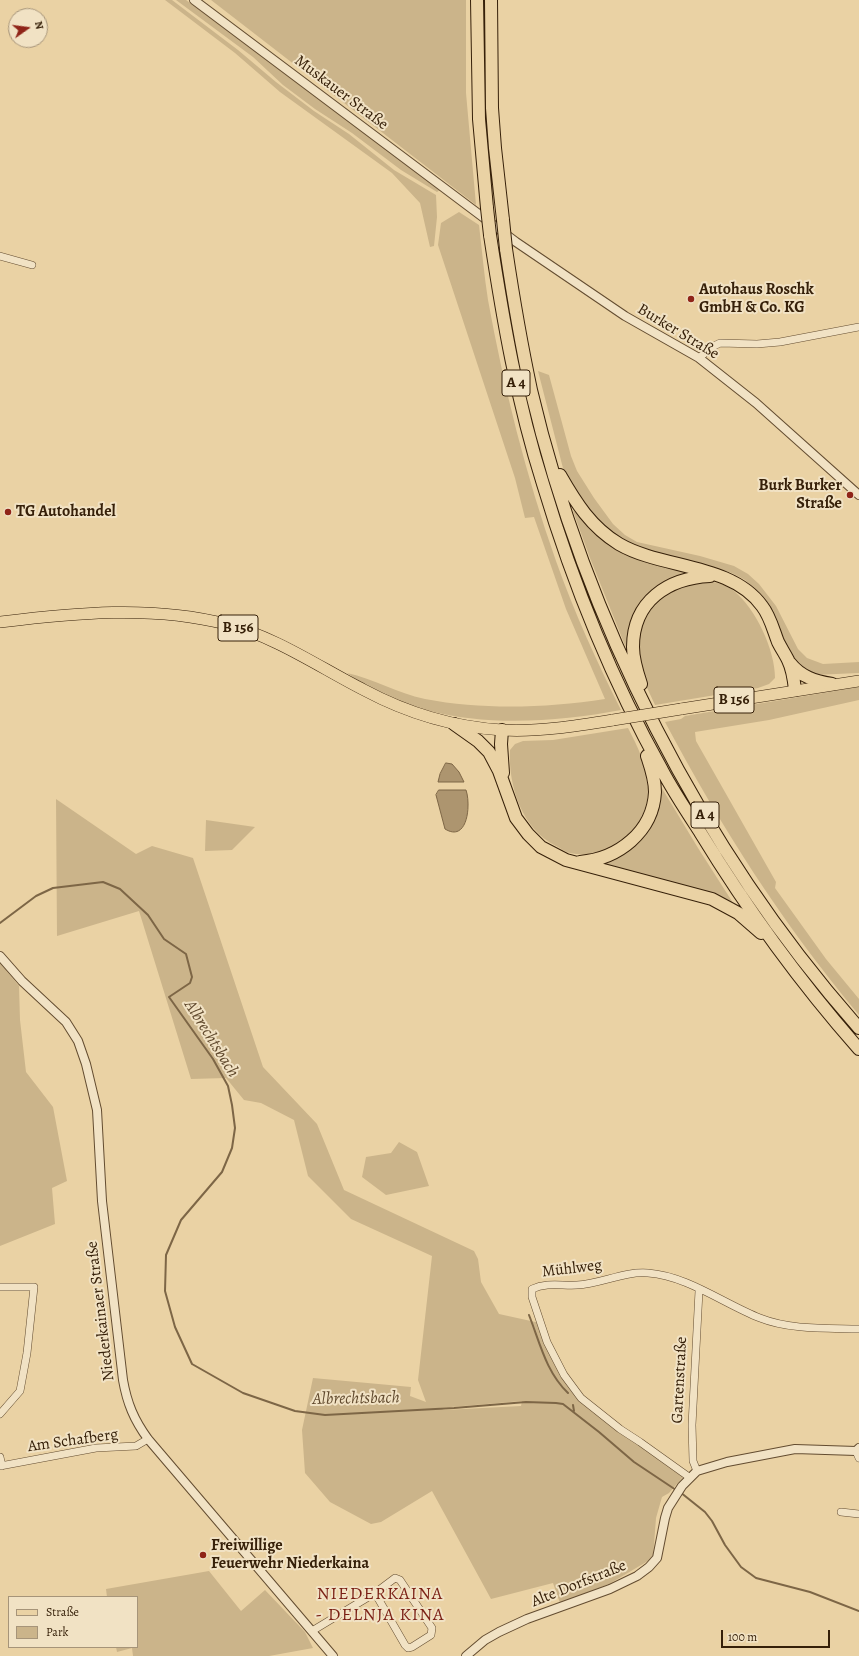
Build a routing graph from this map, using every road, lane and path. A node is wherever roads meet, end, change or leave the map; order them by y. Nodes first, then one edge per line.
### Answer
1 (194, 0) edge
2 (477, 0) edge
3 (491, 0) edge
4 (471, 209) joint
5 (0, 256) edge
6 (32, 265) dead end
7 (859, 327) edge
8 (700, 358) junction
9 (549, 455) junction
10 (859, 495) edge
11 (716, 576) junction
12 (0, 622) edge
13 (779, 643) junction
14 (789, 662) junction
15 (859, 681) edge
16 (832, 684) junction
17 (791, 691) junction
18 (632, 711) junction
19 (454, 724) junction
20 (657, 728) junction
21 (502, 730) junction
22 (504, 784) junction
23 (575, 862) junction
24 (775, 946) junction
25 (0, 956) edge
26 (859, 1028) edge
27 (859, 1049) edge
28 (0, 1288) edge
29 (699, 1291) dead end
30 (859, 1329) edge
31 (0, 1414) edge
32 (148, 1439) junction
33 (858, 1452) edge
34 (0, 1457) edge
35 (1, 1466) edge
36 (697, 1471) junction
37 (689, 1477) junction
38 (841, 1512) dead end
39 (859, 1514) edge
40 (375, 1593) junction
41 (312, 1631) junction
42 (333, 1656) edge
43 (466, 1656) edge

1 - 4 street, Muskauer Straße
2 - 18 highway, A 4, bridge
3 - 9 highway, A 4, bridge
4 - 8 street, Burker Straße
5 - 6 street
7 - 8 street
8 - 10 street, Burker Straße
9 - 11 highway
9 - 20 highway, A 4
11 - 13 highway
11 - 20 highway
12 - 19 main road, B 156
13 - 14 highway
13 - 17 highway
14 - 16 highway
14 - 17 highway
15 - 16 main road, B 156
16 - 17 main road, B 156
17 - 21 main road, B 156, bridge
18 - 23 highway
18 - 24 highway, A 4
19 - 21 main road, B 156
19 - 22 highway
20 - 26 highway, A 4
21 - 22 highway
22 - 23 highway
23 - 24 highway
24 - 27 highway, A 4
25 - 32 street, Niederkainaer Straße
28 - 31 street
29 - 36 street, Gartenstraße
30 - 37 street, Mühlweg
32 - 35 street, Am Schafberg
32 - 41 street, Niederkainaer Straße
33 - 36 street, Alte Dorfstraße
34 - 35 street
36 - 37 street, Alte Dorfstraße
37 - 43 street, Alte Dorfstraße
38 - 39 street
40 - 40 street
40 - 41 street
41 - 42 street, Niederkainaer Straße

